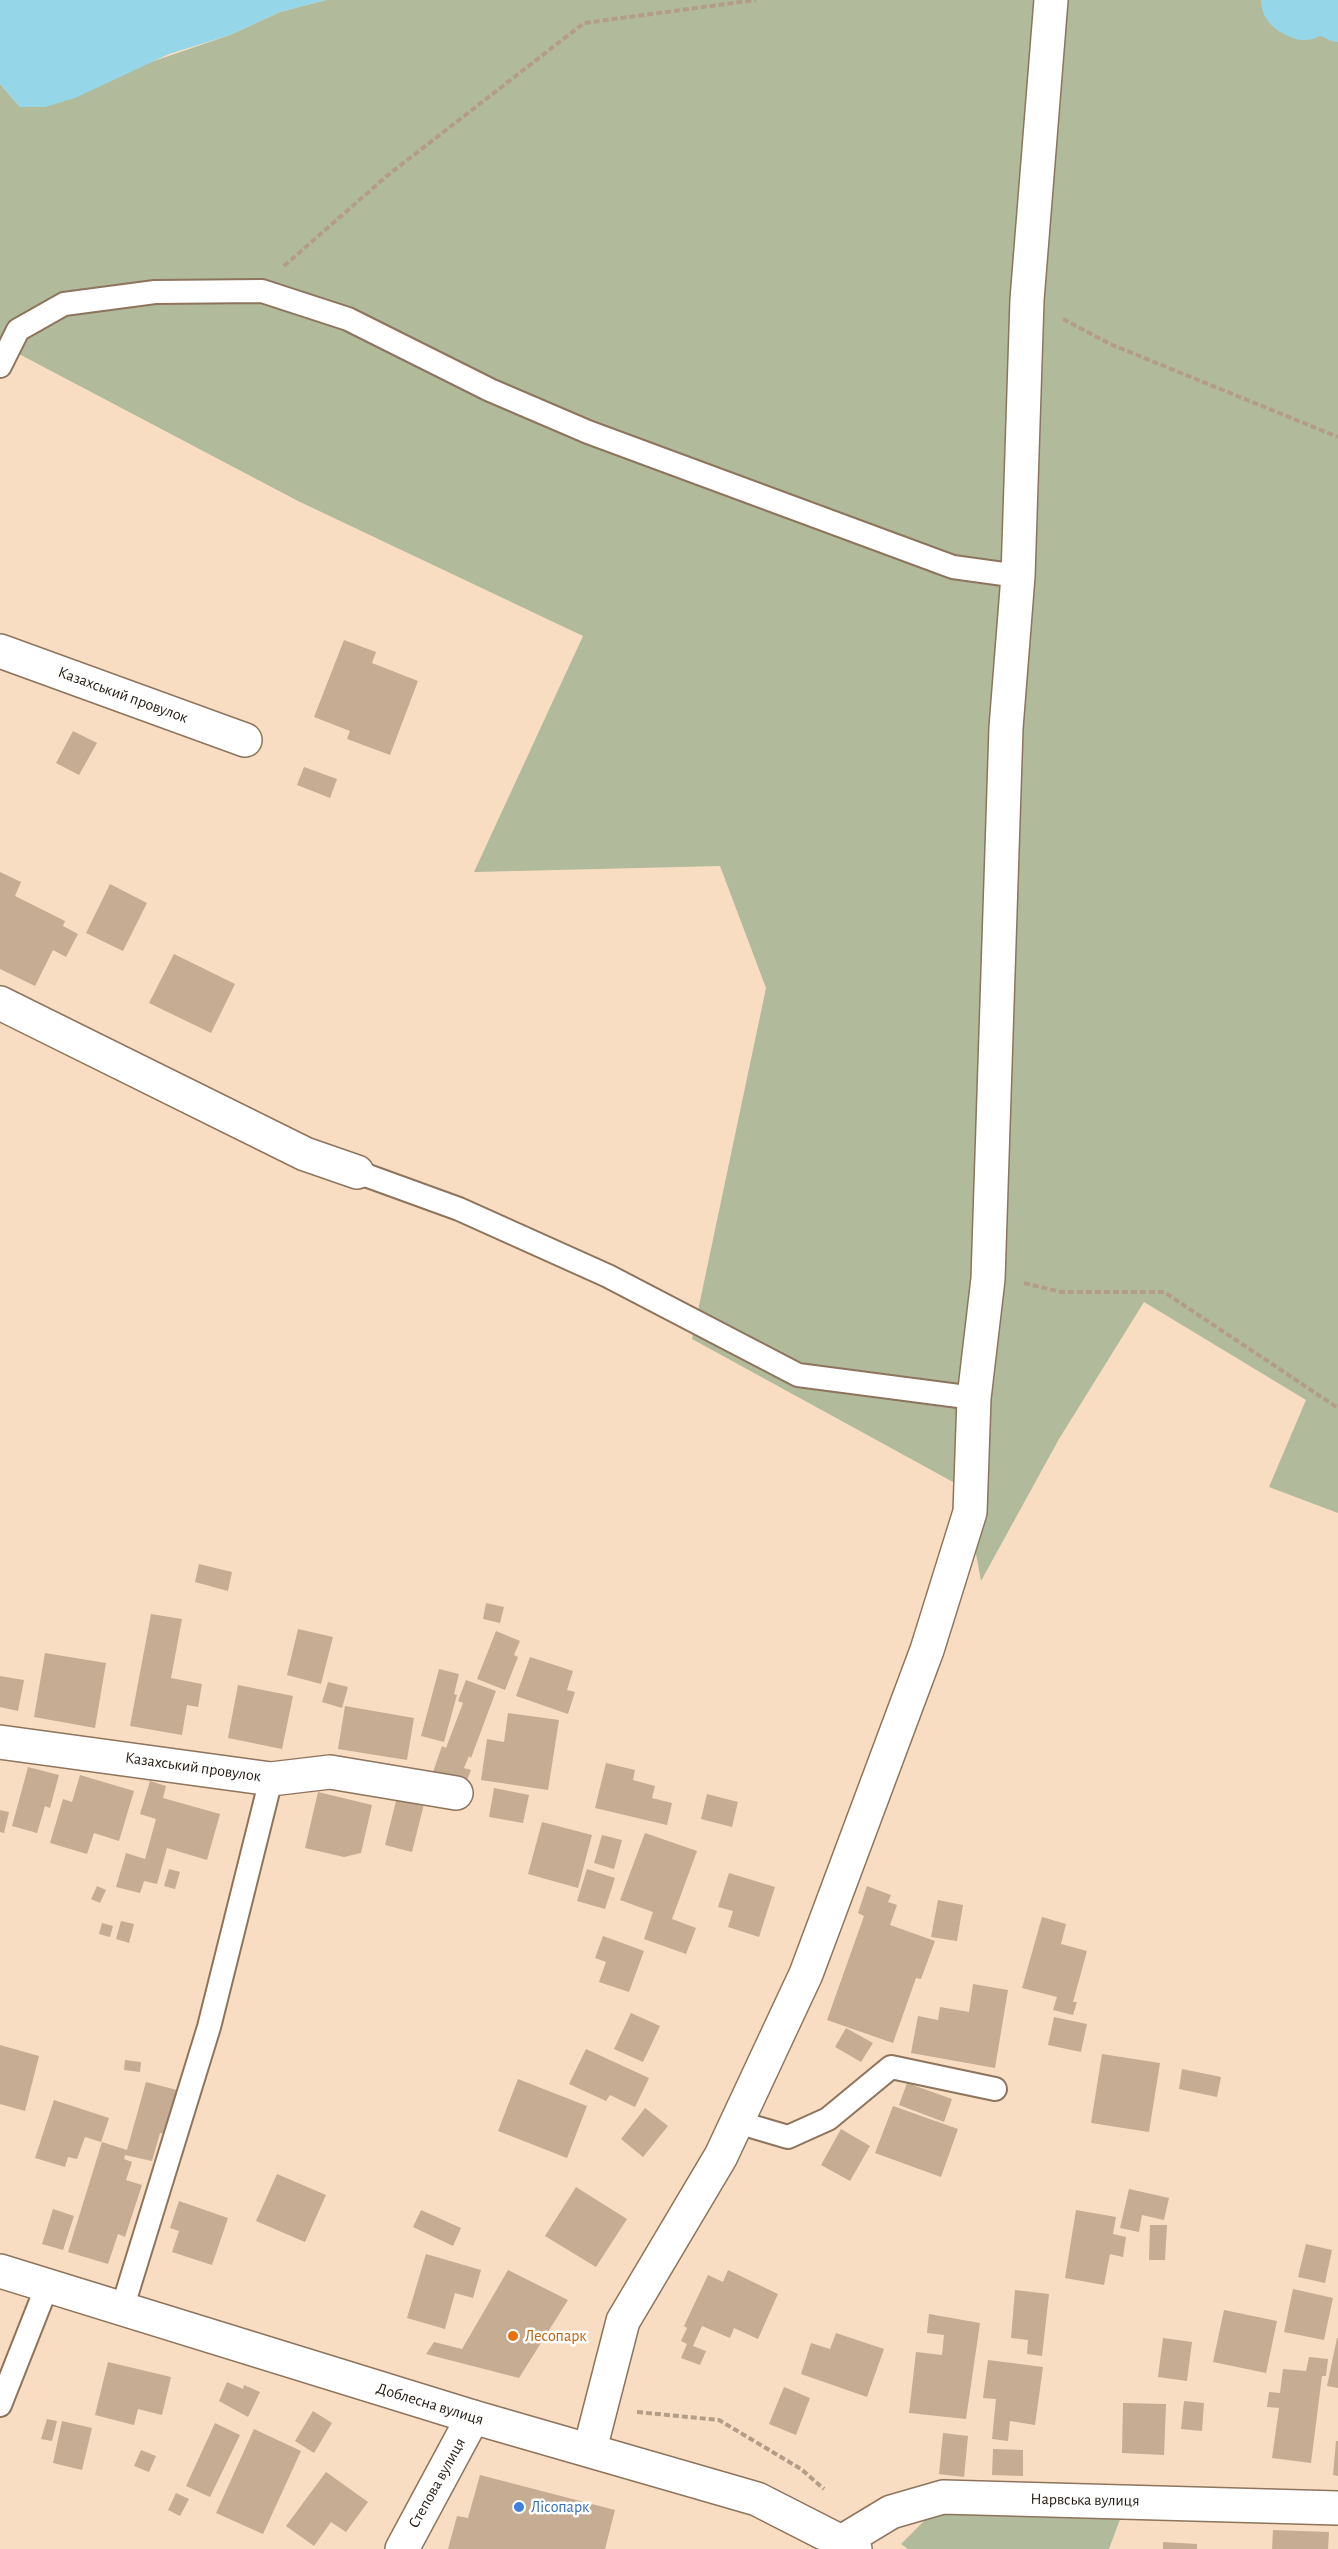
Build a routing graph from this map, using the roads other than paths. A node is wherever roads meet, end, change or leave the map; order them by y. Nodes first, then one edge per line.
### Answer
1 (1051, 0) edge
2 (0, 366) edge
3 (1018, 576) junction
4 (0, 651) edge
5 (245, 740) dead end
6 (0, 1003) edge
7 (357, 1172) joint
8 (974, 1398) junction
9 (0, 1742) edge
10 (271, 1779) junction
11 (456, 1793) dead end
12 (995, 2089) dead end
13 (737, 2122) junction
14 (0, 2271) edge
15 (47, 2286) junction
16 (122, 2309) junction
17 (0, 2405) edge
18 (473, 2417) junction
19 (590, 2449) junction
20 (1338, 2508) edge
21 (842, 2546) edge
22 (402, 2549) edge

1 - 3 street
2 - 3 lane
3 - 8 street
4 - 5 street, Казахський провулок
6 - 7 street
7 - 8 lane
8 - 13 street
9 - 10 street, Казахський провулок
10 - 11 street, Казахський провулок
10 - 16 lane
12 - 13 lane
13 - 19 street
14 - 15 street, Доблесна вулиця
15 - 16 street, Доблесна вулиця
15 - 17 lane
16 - 18 street, Доблесна вулиця
18 - 19 street, Доблесна вулиця
18 - 22 street, Степова вулиця
19 - 21 street, Доблесна вулиця
20 - 21 street, Нарвська вулиця

